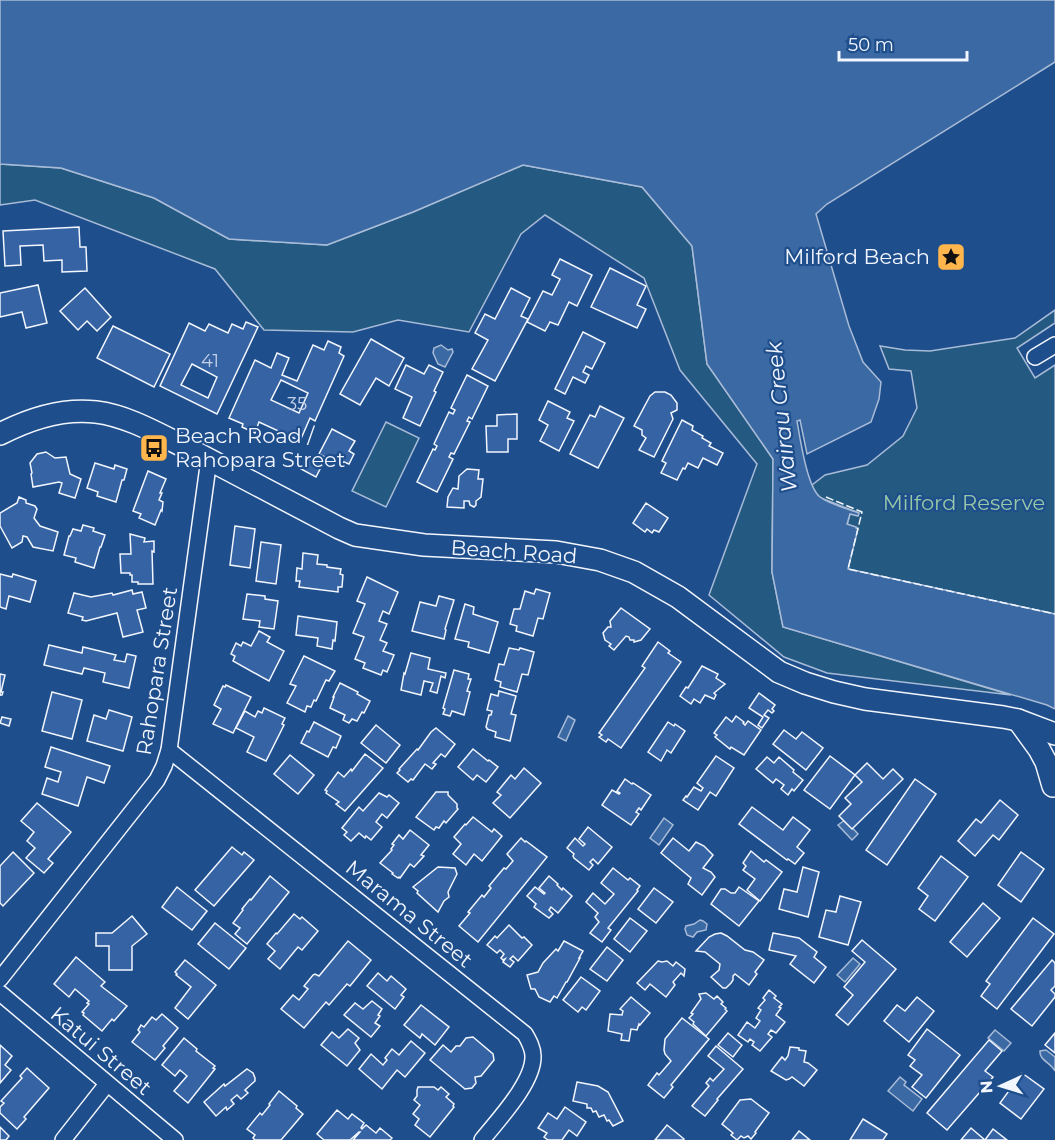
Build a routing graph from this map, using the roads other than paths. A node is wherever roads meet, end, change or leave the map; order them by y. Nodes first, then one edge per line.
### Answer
1 (1055, 345) edge
2 (1035, 357) dead end
3 (0, 434) edge
4 (209, 459) junction
5 (1018, 720) junction
6 (1055, 734) edge
7 (169, 750) junction
8 (1054, 787) edge
9 (0, 980) edge
10 (0, 993) edge
11 (107, 1084) junction
12 (63, 1140) edge
13 (175, 1140) edge
14 (482, 1140) edge

1 - 2 street
3 - 4 main road, Beach Road
4 - 5 main road, Beach Road
4 - 7 street, Rahopara Street
5 - 6 main road, Beach Road
5 - 8 main road
7 - 9 street, Rahopara Street
7 - 14 street, Marama Street
10 - 11 street, Katui Street
11 - 12 street
11 - 13 street, Katui Street

